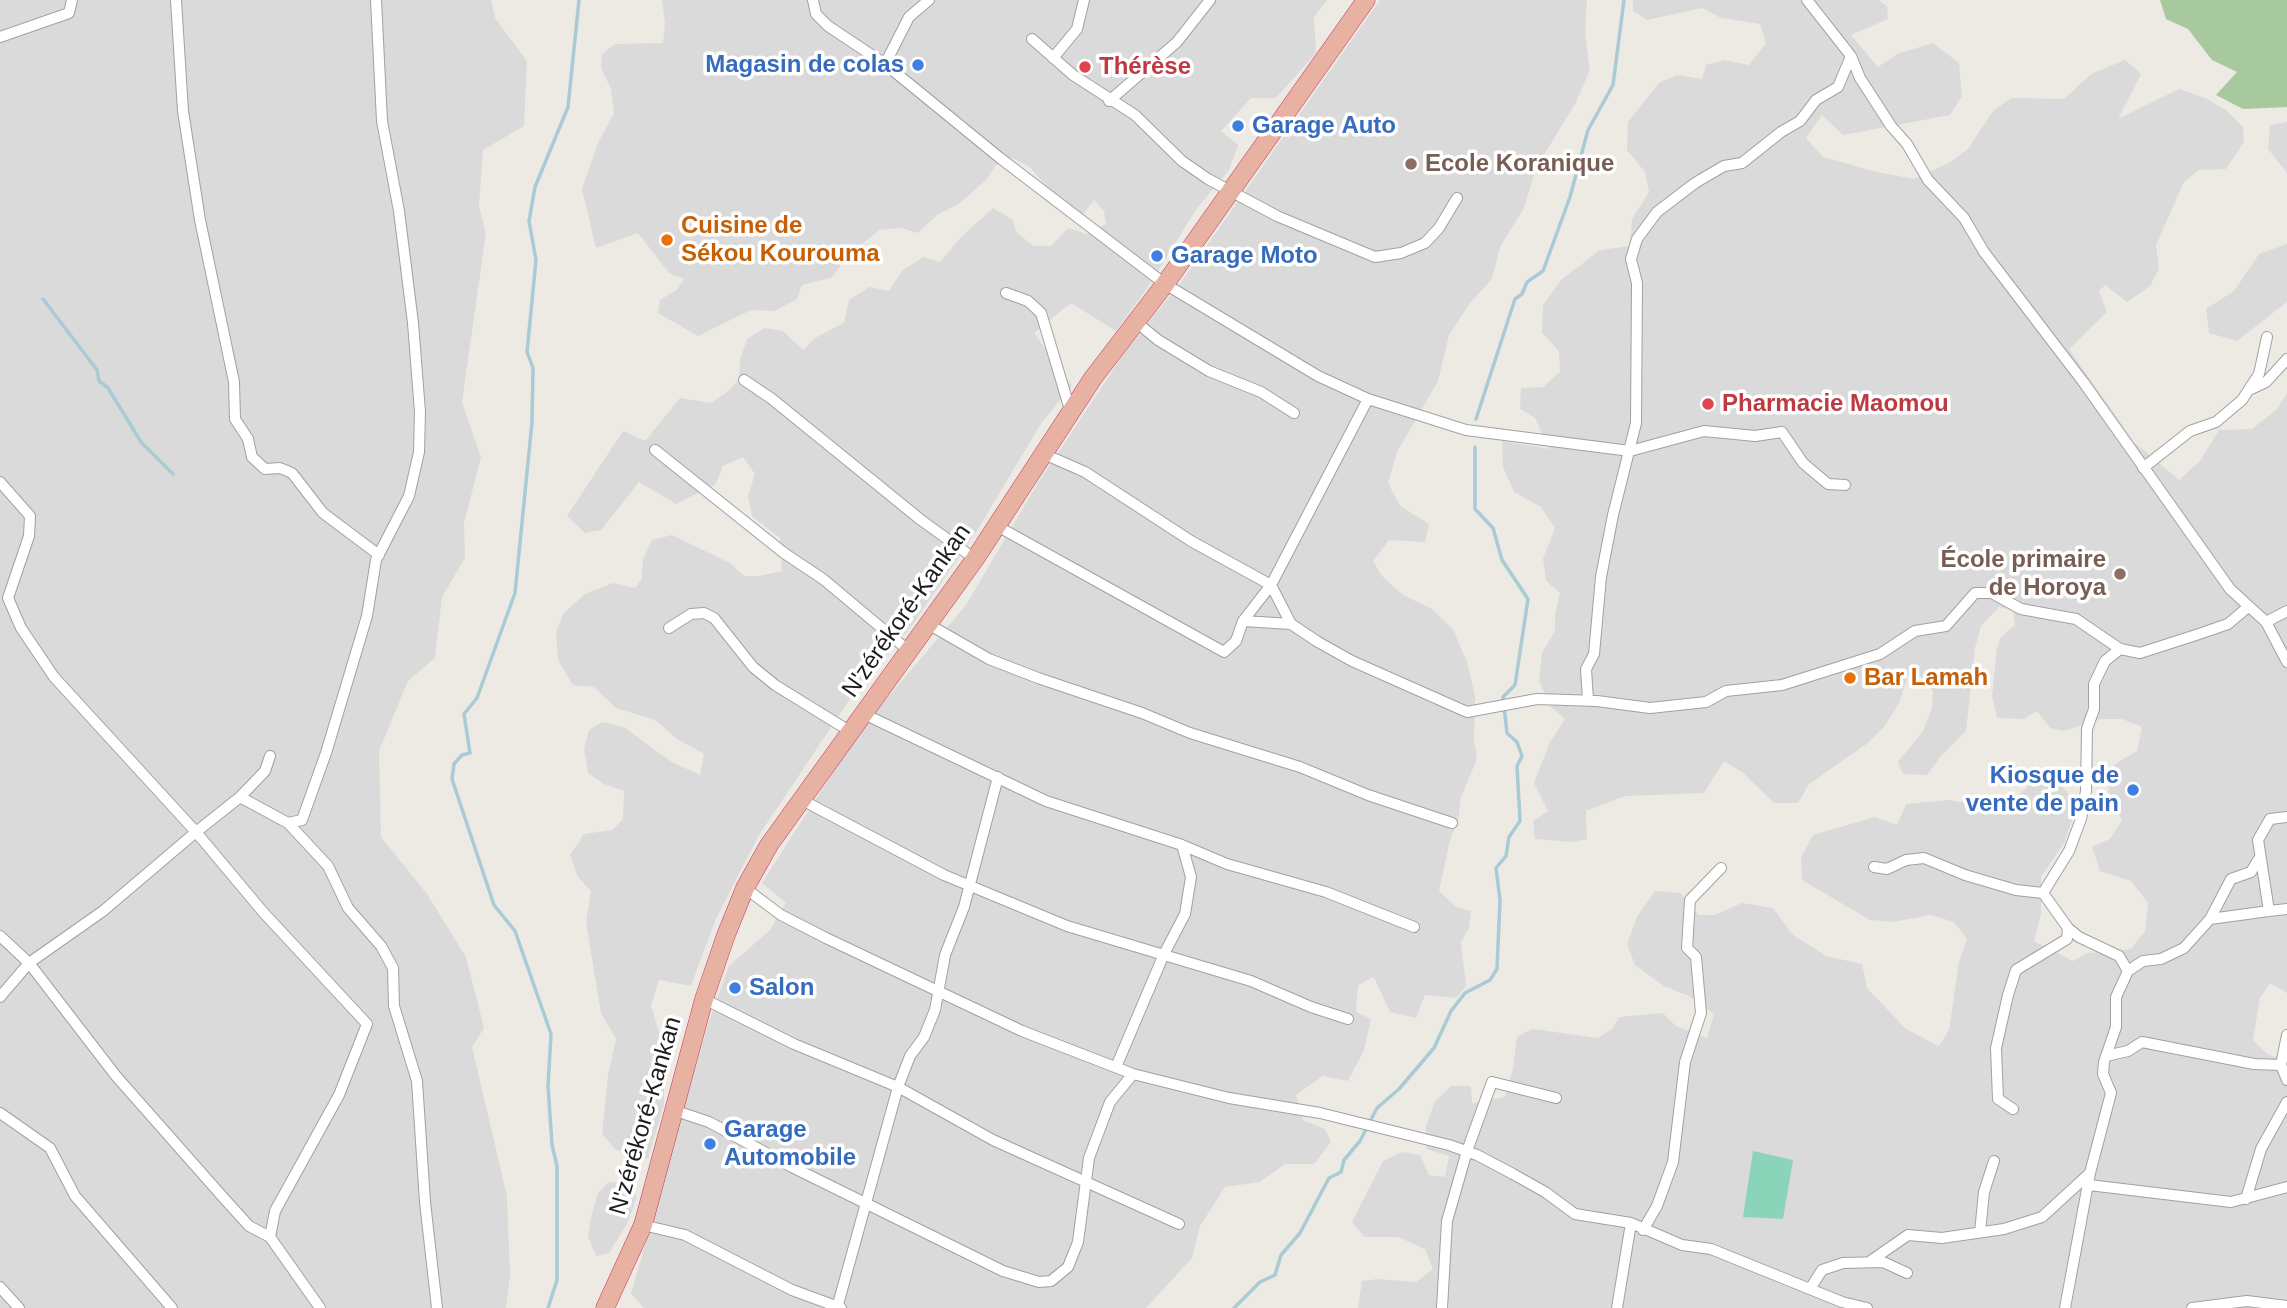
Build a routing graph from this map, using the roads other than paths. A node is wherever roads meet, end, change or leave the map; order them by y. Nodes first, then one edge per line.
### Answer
1 (72, 0) edge
2 (176, 0) edge
3 (376, 0) edge
4 (813, 0) edge
5 (929, 0) edge
6 (1084, 0) edge
7 (1210, 0) edge
8 (1367, 0) edge
9 (1807, 0) edge
10 (0, 37) edge
11 (1032, 38) dead end
12 (1851, 56) junction
13 (1053, 58) junction
14 (885, 64) junction
15 (1109, 101) junction
16 (1228, 192) junction
17 (1457, 198) dead end
18 (1165, 284) junction
19 (1006, 293) dead end
20 (1135, 321) junction
21 (2267, 337) dead end
22 (2287, 359) edge
23 (744, 380) dead end
24 (2249, 390) junction
25 (1368, 399) junction
26 (1071, 413) junction
27 (1294, 413) dead end
28 (655, 450) dead end
29 (1630, 452) junction
30 (1044, 454) junction
31 (2143, 468) junction
32 (0, 482) edge
33 (1845, 485) dead end
34 (997, 526) junction
35 (379, 555) junction
36 (975, 559) junction
37 (1271, 585) junction
38 (2248, 607) junction
39 (2287, 611) edge
40 (1243, 621) junction
41 (2266, 622) junction
42 (928, 624) junction
43 (1291, 624) junction
44 (669, 628) dead end
45 (2120, 649) junction
46 (909, 651) junction
47 (2287, 663) edge
48 (1588, 700) junction
49 (864, 714) junction
50 (851, 732) junction
51 (270, 756) dead end
52 (998, 777) junction
53 (240, 797) junction
54 (802, 800) junction
55 (2287, 817) edge
56 (288, 823) junction
57 (1452, 823) dead end
58 (196, 832) junction
59 (1182, 845) junction
60 (2258, 860) junction
61 (1874, 867) dead end
62 (1720, 868) dead end
63 (970, 885) junction
64 (745, 888) junction
65 (2043, 893) junction
66 (2287, 909) edge
67 (2269, 911) junction
68 (2210, 919) junction
69 (1414, 927) dead end
70 (2068, 928) junction
71 (0, 936) edge
72 (1164, 954) junction
73 (29, 964) junction
74 (2128, 971) junction
75 (940, 992) junction
76 (0, 997) edge
77 (704, 999) junction
78 (1349, 1019) dead end
79 (2287, 1035) edge
80 (2106, 1056) junction
81 (2281, 1065) junction
82 (1116, 1067) junction
83 (1133, 1074) junction
84 (2287, 1079) edge
85 (898, 1087) junction
86 (1556, 1098) dead end
87 (2287, 1102) edge
88 (2013, 1109) dead end
89 (673, 1110) junction
90 (0, 1113) edge
91 (1467, 1151) junction
92 (1994, 1161) dead end
93 (2089, 1179) junction
94 (1084, 1182) junction
95 (2287, 1187) edge
96 (2246, 1199) junction
97 (868, 1205) junction
98 (1630, 1223) junction
99 (1179, 1224) dead end
100 (643, 1225) junction
101 (1643, 1230) junction
102 (1980, 1232) junction
103 (270, 1237) junction
104 (1869, 1262) junction
105 (1907, 1273) dead end
106 (0, 1287) edge
107 (1810, 1289) junction
108 (2287, 1306) edge
109 (839, 1307) edge
110 (19, 1308) edge
111 (172, 1308) edge
112 (320, 1308) edge
113 (437, 1308) edge
114 (605, 1308) edge
115 (1442, 1308) edge
116 (1616, 1308) edge
117 (1867, 1308) edge
118 (2065, 1308) edge
119 (2192, 1308) edge

1 - 10 street
2 - 35 street
3 - 35 street
4 - 14 street
5 - 14 street
6 - 13 street
7 - 15 street
8 - 16 highway, N'zérékoré-Kankan
9 - 12 street
11 - 13 street
12 - 29 street
12 - 31 street
13 - 15 street
14 - 18 street
15 - 16 street
16 - 17 street
16 - 18 highway, N'zérékoré-Kankan
18 - 20 highway, N'zérékoré-Kankan
18 - 25 street
19 - 26 street
20 - 26 highway, N'zérékoré-Kankan
20 - 27 street
21 - 24 street
22 - 24 street
23 - 36 street
24 - 31 street
25 - 29 street
25 - 37 street
26 - 30 highway, N'zérékoré-Kankan
28 - 46 street
29 - 33 street
29 - 48 street
30 - 34 highway, N'zérékoré-Kankan
30 - 37 street
31 - 38 street
32 - 58 street
34 - 36 highway, N'zérékoré-Kankan
34 - 40 street
35 - 56 street
36 - 42 highway, N'zérékoré-Kankan
37 - 40 street
37 - 43 street
38 - 41 street
38 - 45 street
39 - 41 street
40 - 43 street
41 - 47 street
42 - 46 highway, N'zérékoré-Kankan
42 - 57 street
43 - 48 street
44 - 50 street
45 - 48 street
45 - 65 street
46 - 49 highway, N'zérékoré-Kankan
49 - 50 highway, N'zérékoré-Kankan
49 - 52 street
50 - 54 highway, N'zérékoré-Kankan
51 - 53 street
52 - 59 street
52 - 63 street
53 - 56 street
53 - 58 street
54 - 63 street
54 - 64 highway, N'zérékoré-Kankan
55 - 60 street
56 - 113 street
58 - 73 street
58 - 103 street
59 - 69 street
59 - 72 street
60 - 67 street
60 - 68 street
61 - 65 street
62 - 101 street
63 - 72 street
63 - 75 street
64 - 75 street
64 - 77 highway, N'zérékoré-Kankan
65 - 70 street
66 - 67 street
67 - 68 street
68 - 74 street
70 - 74 street
70 - 88 street
71 - 73 street
72 - 78 street
72 - 82 street
73 - 76 street
73 - 103 street
74 - 80 street
75 - 82 street
75 - 85 street
77 - 85 street
77 - 89 highway, N'zérékoré-Kankan
79 - 81 street
80 - 81 street
80 - 93 street
81 - 84 street
82 - 83 street
83 - 91 street
83 - 94 street
85 - 94 street
85 - 97 street
86 - 91 street
87 - 96 street
89 - 97 street
89 - 100 highway, N'zérékoré-Kankan
90 - 111 street
91 - 98 street
91 - 115 street
92 - 102 street
93 - 96 street
93 - 102 street
93 - 118 street
94 - 97 street
94 - 99 street
95 - 96 street
97 - 109 street
98 - 101 street
98 - 116 street
100 - 109 street
100 - 114 highway, N'zérékoré-Kankan
101 - 107 street
102 - 104 street
103 - 112 street
104 - 105 street
104 - 107 street
106 - 110 street
107 - 117 street
108 - 119 street

